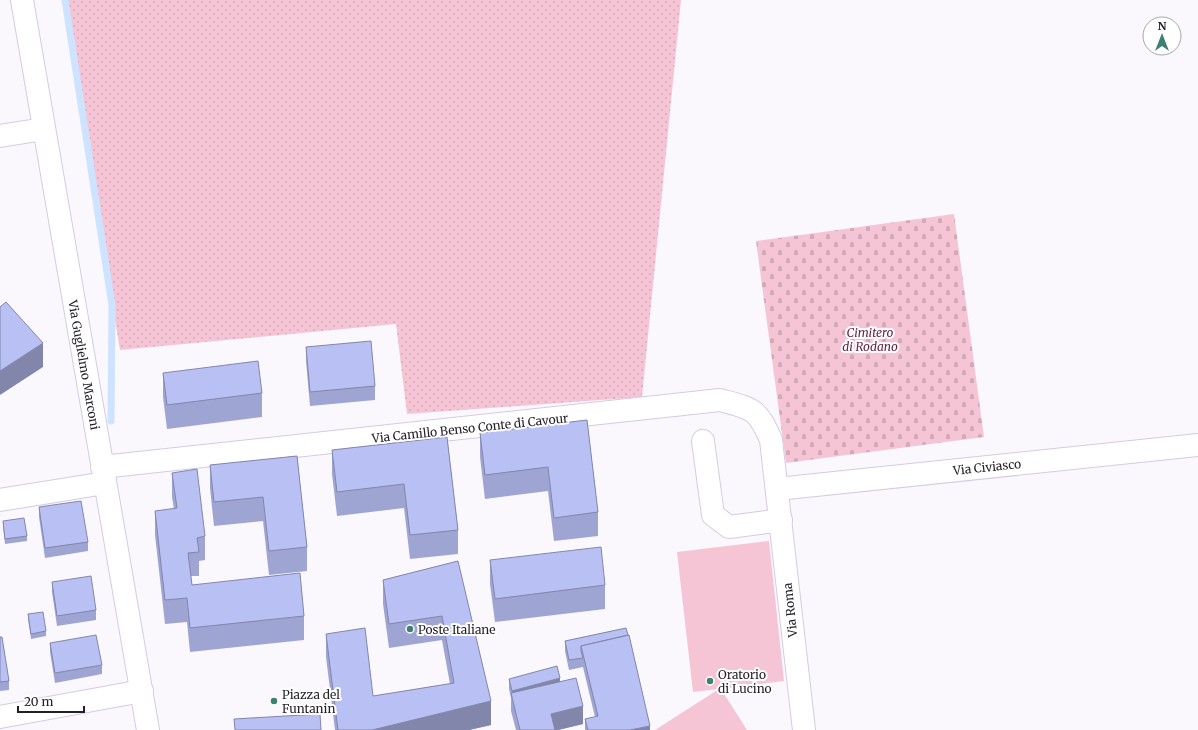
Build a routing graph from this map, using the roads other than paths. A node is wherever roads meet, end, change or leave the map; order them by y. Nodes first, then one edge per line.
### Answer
1 (22, 0) edge
2 (44, 129) junction
3 (0, 136) edge
4 (703, 441) dead end
5 (1198, 444) edge
6 (103, 475) junction
7 (777, 489) junction
8 (0, 500) edge
9 (781, 520) junction
10 (142, 691) junction
11 (0, 716) edge
12 (148, 730) edge
13 (804, 730) edge

1 - 2 street, Via Guglielmo Marconi
2 - 3 street
2 - 6 street, Via Guglielmo Marconi
4 - 9 street
5 - 7 street, Via Civiasco
6 - 7 street, Via Camillo Benso Conte di Cavour
6 - 8 street, Via Camillo Benso Conte di Cavour
6 - 10 street, Via Guglielmo Marconi
7 - 9 street, Via Roma
9 - 13 street, Via Roma
10 - 11 street
10 - 12 street, Via Guglielmo Marconi

